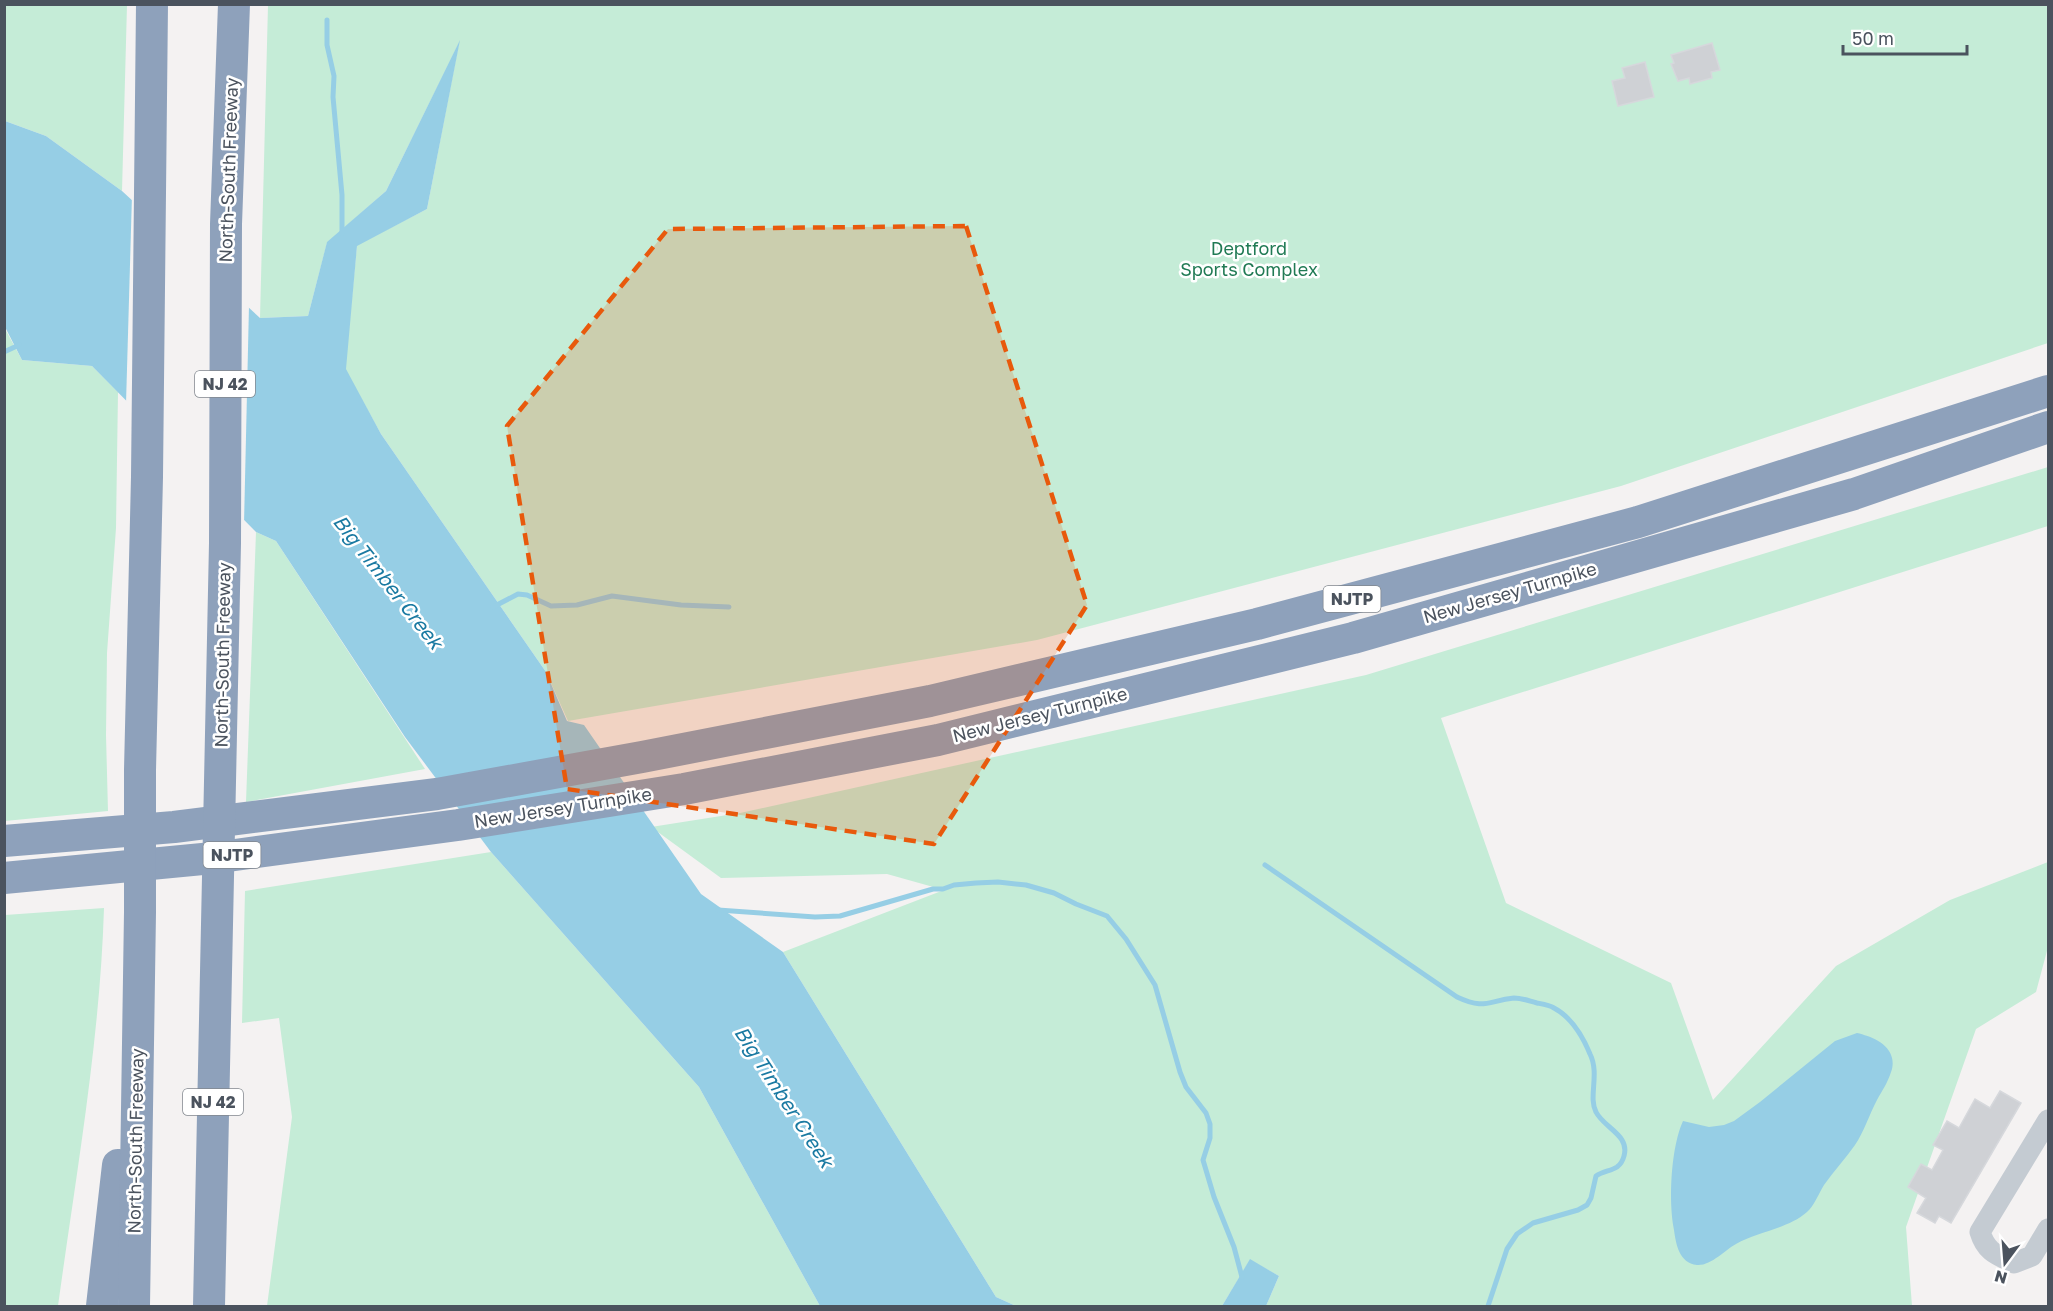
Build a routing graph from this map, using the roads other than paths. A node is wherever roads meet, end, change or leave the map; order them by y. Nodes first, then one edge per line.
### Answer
1 (152, 4) edge
2 (234, 4) edge
3 (2049, 391) edge
4 (2049, 427) edge
5 (4, 841) edge
6 (4, 878) edge
7 (139, 974) junction
8 (2049, 1120) edge
9 (2049, 1229) edge
10 (102, 1306) edge
11 (134, 1306) edge
12 (209, 1306) edge

1 - 7 highway, North-South Freeway
2 - 12 highway, North-South Freeway / NJ 42
3 - 5 highway, New Jersey Turnpike / NJTP
4 - 6 highway, New Jersey Turnpike / NJTP
7 - 10 highway
7 - 11 highway, North-South Freeway
8 - 9 street

